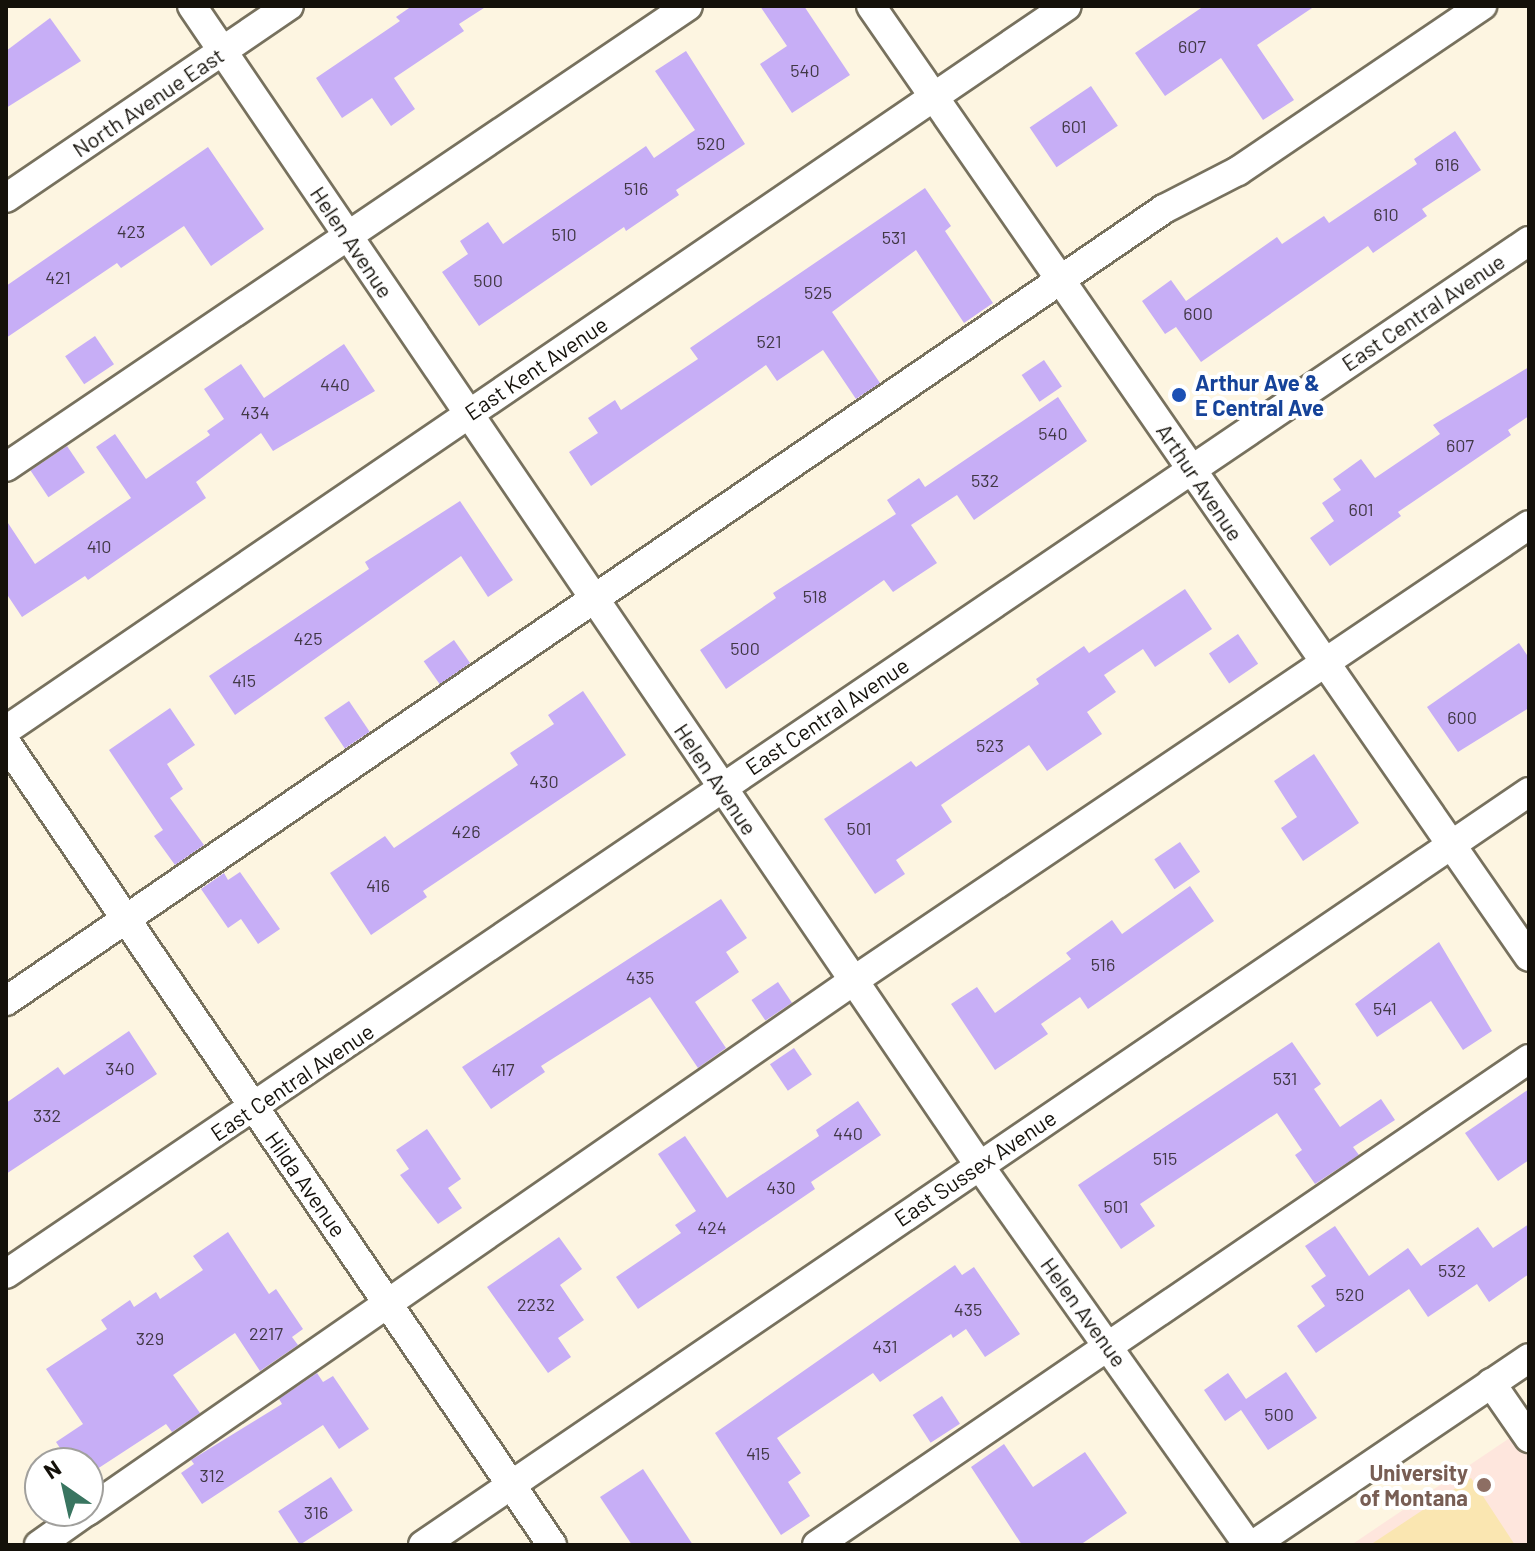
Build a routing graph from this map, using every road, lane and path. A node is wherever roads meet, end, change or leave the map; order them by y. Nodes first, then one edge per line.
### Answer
1 (192, 6) edge
2 (289, 6) edge
3 (688, 6) edge
4 (871, 6) edge
5 (1067, 6) edge
6 (1482, 6) edge
7 (223, 51) junction
8 (934, 96) junction
9 (6, 198) edge
10 (347, 234) junction
11 (1529, 241) edge
12 (1062, 280) junction
13 (466, 415) junction
14 (6, 467) edge
15 (1190, 469) junction
16 (1529, 525) edge
17 (595, 600) junction
18 (1325, 664) junction
19 (6, 730) edge
20 (6, 743) edge
21 (721, 788) junction
22 (1529, 792) edge
23 (1450, 846) junction
24 (125, 919) junction
25 (1529, 957) edge
26 (853, 981) junction
27 (6, 1001) edge
28 (1529, 1059) edge
29 (254, 1109) junction
30 (979, 1165) junction
31 (6, 1274) edge
32 (387, 1302) junction
33 (1110, 1347) junction
34 (1529, 1358) edge
35 (1491, 1383) junction
36 (1529, 1438) edge
37 (511, 1486) junction
38 (104, 1500) edge
39 (65, 1527) edge
40 (39, 1545) edge
41 (423, 1545) edge
42 (552, 1545) edge
43 (817, 1545) edge
44 (1250, 1545) edge

1 - 7 street, Helen Avenue
2 - 7 street, North Avenue East
3 - 10 street
4 - 8 street, Arthur Avenue
5 - 8 street, East Kent Avenue
6 - 12 street
7 - 9 street, North Avenue East
7 - 10 street, Helen Avenue
8 - 12 street, Arthur Avenue
8 - 13 street, East Kent Avenue
10 - 13 street, Helen Avenue
10 - 14 street
11 - 15 street, East Central Avenue
12 - 15 street, Arthur Avenue
12 - 17 street
13 - 17 street, Helen Avenue
13 - 19 street, East Kent Avenue
15 - 18 street, Arthur Avenue
15 - 21 street, East Central Avenue
16 - 18 street
17 - 21 street, Helen Avenue
17 - 24 street
18 - 23 street, Arthur Avenue
18 - 26 street
20 - 24 street, Hilda Avenue
21 - 26 street, Helen Avenue
21 - 29 street, East Central Avenue
22 - 23 street, East Sussex Avenue
23 - 25 street, Arthur Avenue
23 - 30 street, East Sussex Avenue
24 - 27 street
24 - 29 street, Hilda Avenue
26 - 30 street, Helen Avenue
26 - 32 street
28 - 33 street
29 - 31 street, East Central Avenue
29 - 32 street, Hilda Avenue
30 - 33 street, Helen Avenue
30 - 37 street, East Sussex Avenue
32 - 37 street, Hilda Avenue
32 - 38 street
33 - 43 street
33 - 44 street, Helen Avenue
34 - 35 street
35 - 36 street
35 - 44 street
37 - 41 street, East Sussex Avenue
37 - 42 street, Hilda Avenue
39 - 40 street

